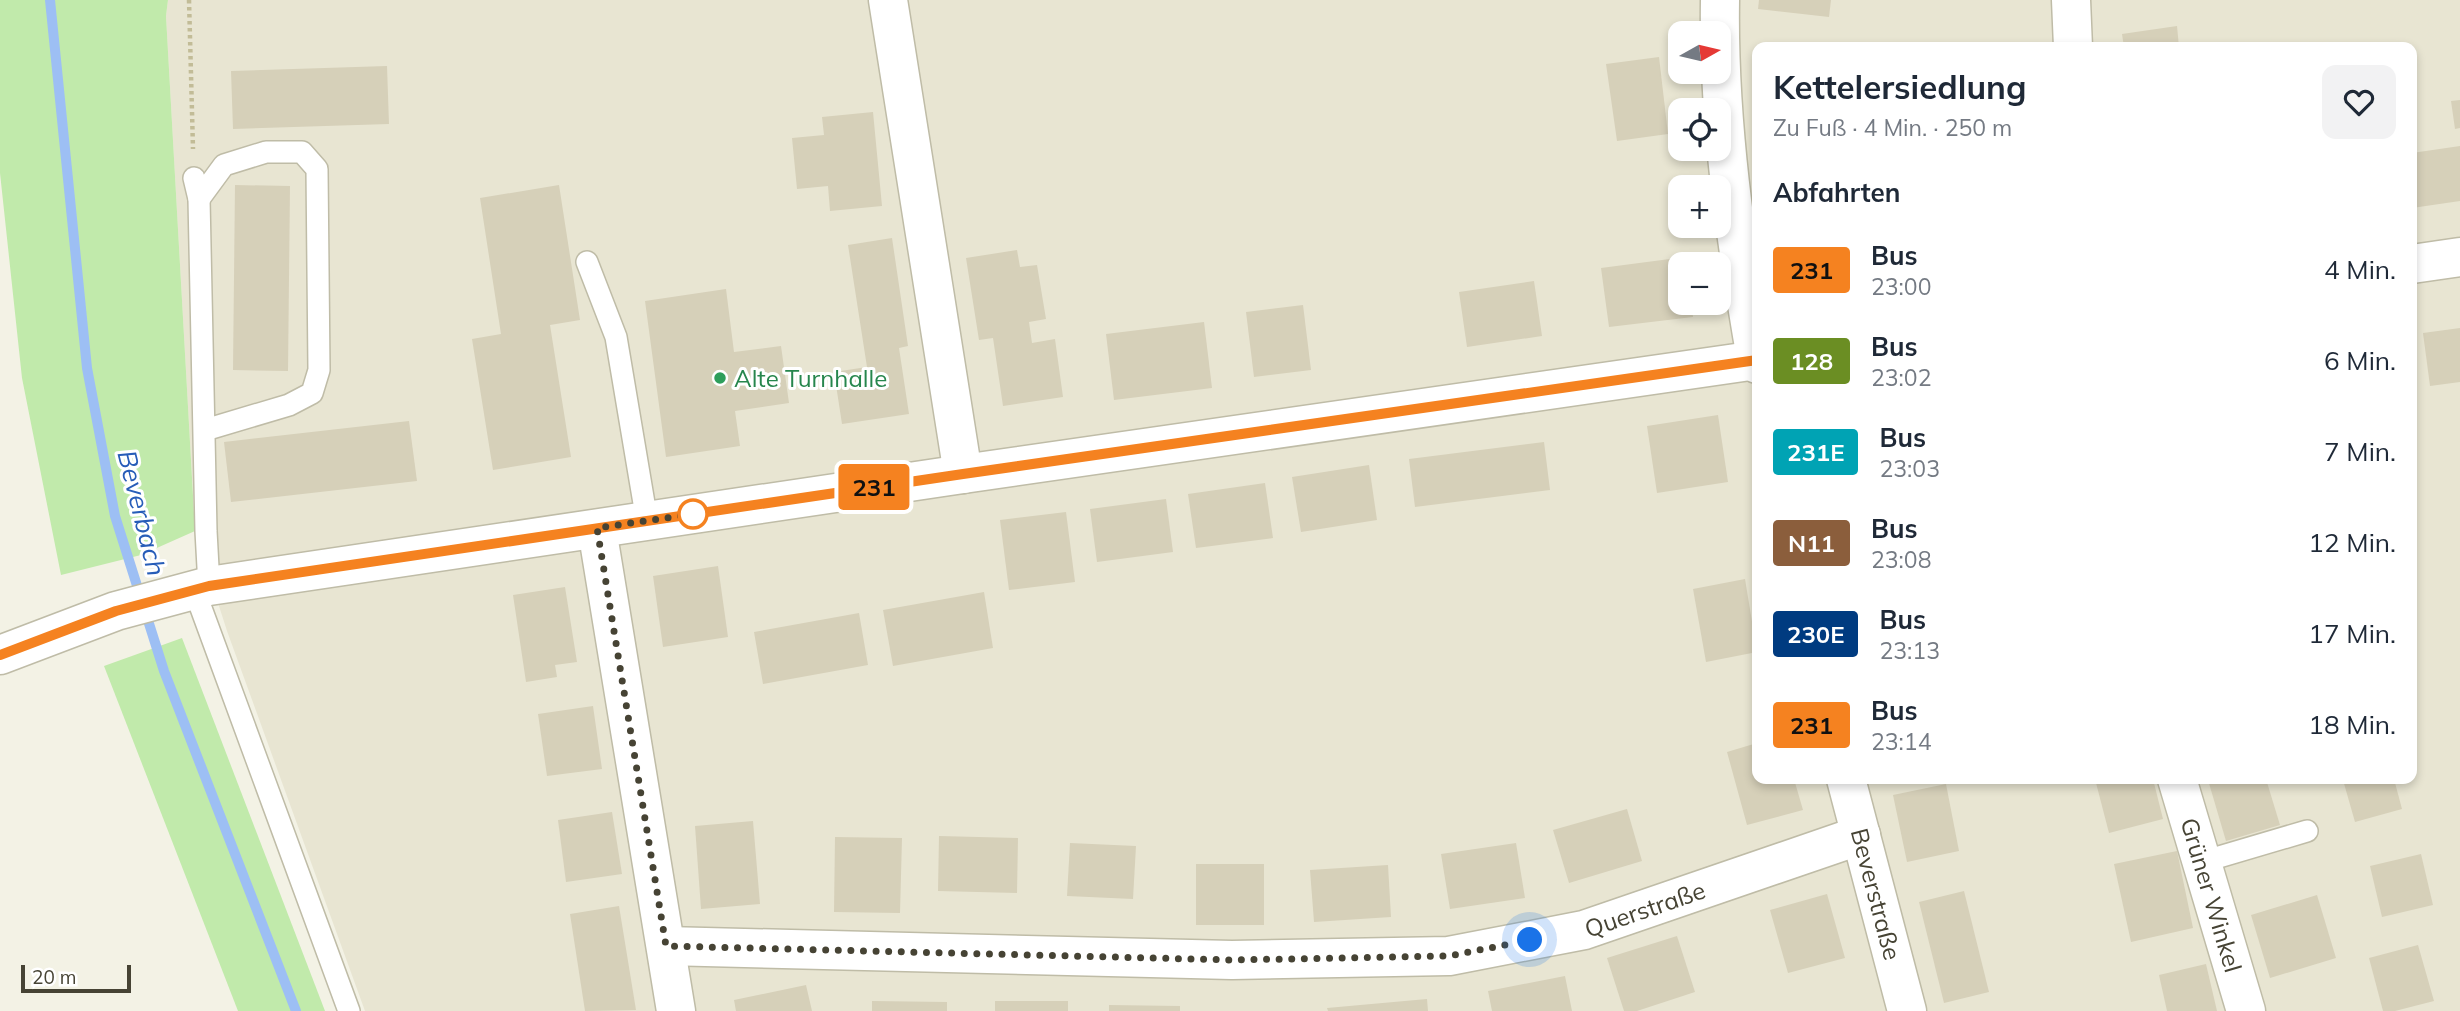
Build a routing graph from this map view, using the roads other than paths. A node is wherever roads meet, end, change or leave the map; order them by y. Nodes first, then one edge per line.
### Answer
1 (888, 0) edge
2 (1720, 0) edge
3 (2071, 0) edge
4 (2073, 42) edge
5 (2460, 257) edge
6 (587, 262) dead end
7 (2417, 263) edge
8 (1752, 330) edge
9 (1752, 363) edge
10 (205, 430) junction
11 (963, 474) junction
12 (647, 521) junction
13 (597, 528) junction
14 (194, 590) junction
15 (0, 655) edge
16 (1847, 784) edge
17 (2179, 784) edge
18 (2307, 831) dead end
19 (1861, 835) junction
20 (2202, 862) junction
21 (666, 946) junction
22 (349, 1011) edge
23 (676, 1011) edge
24 (1907, 1011) edge
25 (2246, 1011) edge

1 - 11 street
2 - 8 street
3 - 4 street
5 - 7 street
6 - 12 lane
9 - 11 street
10 - 10 lane
10 - 14 lane
11 - 12 street
12 - 13 street
13 - 14 street
13 - 21 street
14 - 15 street
14 - 22 lane
16 - 19 street, Beverstraße
17 - 20 street, Grüner Winkel
18 - 20 lane
19 - 21 street, Querstraße
19 - 24 street, Beverstraße
20 - 25 street, Grüner Winkel
21 - 23 street

